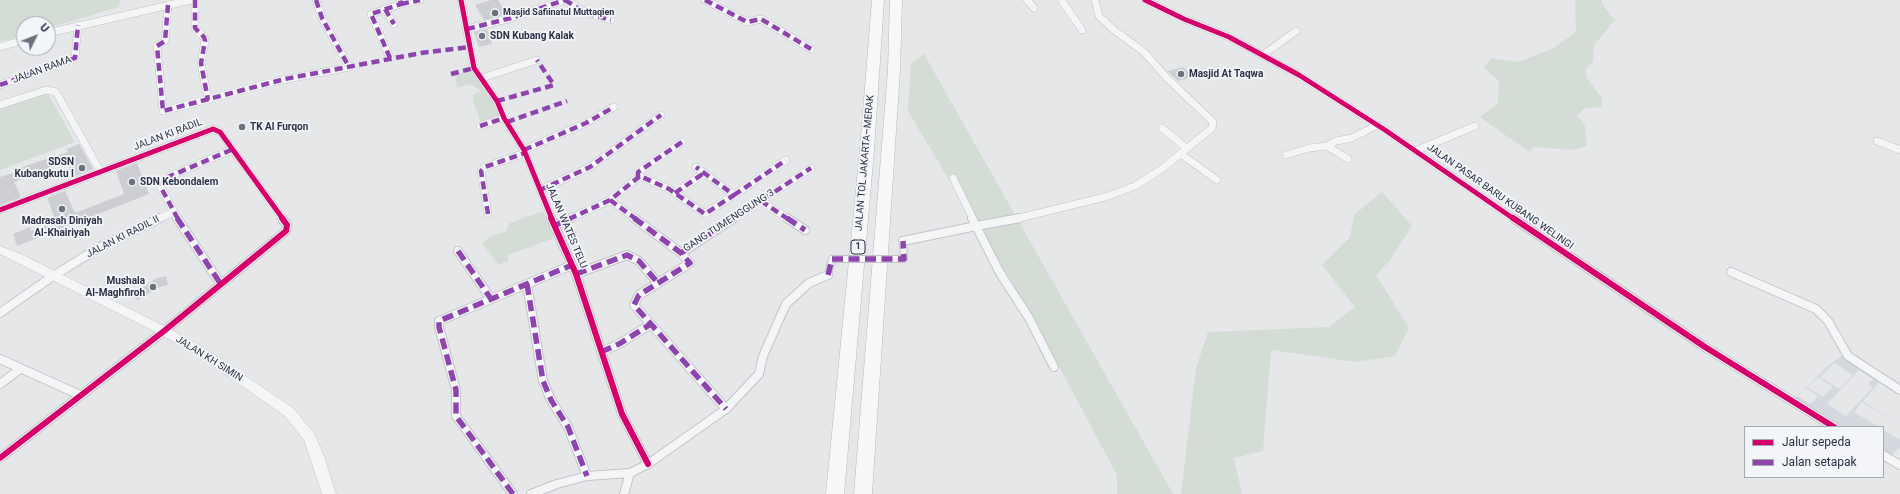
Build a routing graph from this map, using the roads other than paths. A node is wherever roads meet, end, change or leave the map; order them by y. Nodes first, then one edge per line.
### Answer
1 (191, 0) edge
2 (195, 0) edge
3 (316, 0) edge
4 (420, 0) edge
5 (461, 0) edge
6 (565, 0) edge
7 (705, 0) edge
8 (878, 0) edge
9 (896, 0) edge
10 (1027, 0) edge
11 (1064, 0) edge
12 (1095, 0) edge
13 (1145, 0) edge
14 (182, 1) edge
15 (400, 2) edge
16 (168, 5) junction
17 (1034, 8) dead end
18 (385, 9) junction
19 (611, 20) dead end
20 (394, 24) dead end
21 (78, 25) junction
22 (467, 29) junction
23 (1082, 30) dead end
24 (1296, 31) dead end
25 (56, 32) edge
26 (16, 42) edge
27 (0, 47) edge
28 (811, 49) dead end
29 (1263, 54) junction
30 (390, 58) dead end
31 (537, 60) dead end
32 (482, 78) junction
33 (0, 85) edge
34 (208, 100) junction
35 (0, 105) edge
36 (614, 107) dead end
37 (662, 115) dead end
38 (504, 118) junction
39 (1377, 125) junction
40 (480, 126) dead end
41 (1475, 126) dead end
42 (1162, 128) dead end
43 (1877, 141) dead end
44 (682, 142) dead end
45 (1327, 146) junction
46 (231, 150) junction
47 (1900, 150) edge
48 (1183, 151) junction
49 (1415, 151) junction
50 (525, 152) junction
51 (1286, 154) dead end
52 (1348, 159) dead end
53 (786, 160) dead end
54 (696, 167) dead end
55 (811, 168) dead end
56 (100, 171) junction
57 (704, 173) junction
58 (638, 176) junction
59 (953, 178) dead end
60 (1217, 180) dead end
61 (540, 190) junction
62 (675, 192) junction
63 (734, 195) junction
64 (610, 200) junction
65 (761, 201) junction
66 (0, 210) edge
67 (173, 212) junction
68 (488, 214) dead end
69 (554, 226) junction
70 (976, 226) junction
71 (805, 230) dead end
72 (903, 241) joint
73 (0, 250) edge
74 (458, 251) dead end
75 (681, 253) junction
76 (572, 265) junction
77 (1731, 272) dead end
78 (576, 274) junction
79 (828, 274) joint
80 (52, 276) junction
81 (658, 282) junction
82 (220, 283) junction
83 (527, 284) junction
84 (490, 299) junction
85 (0, 313) edge
86 (651, 324) junction
87 (164, 331) junction
88 (601, 352) junction
89 (0, 359) edge
90 (1054, 368) dead end
91 (20, 369) junction
92 (0, 384) edge
93 (1900, 390) edge
94 (80, 395) junction
95 (726, 409) junction
96 (1832, 426) edge
97 (1884, 456) edge
98 (0, 458) edge
99 (648, 464) junction
100 (1900, 465) edge
101 (630, 473) junction
102 (587, 476) junction
103 (329, 494) edge
104 (513, 494) edge
105 (531, 494) edge
106 (624, 494) edge
107 (835, 494) edge
108 (863, 494) edge

1 - 14 street
2 - 34 street
3 - 34 street
4 - 15 street
5 - 22 street, JALAN WATES TELU
6 - 19 street
6 - 22 street
7 - 28 street
8 - 107 highway, JALAN TOL JAKARTA–MERAK / 1
9 - 108 highway
10 - 17 street
11 - 23 street
12 - 48 street
13 - 29 street, JALAN PASAR BARU KUBANG WELINGI
14 - 16 street
15 - 18 street
16 - 21 street
16 - 34 street
18 - 20 street
18 - 30 street
21 - 25 street
21 - 33 street, JALAN RAMA
22 - 32 street, JALAN WATES TELU
24 - 29 street
26 - 27 street
29 - 39 street, JALAN PASAR BARU KUBANG WELINGI
31 - 32 street
32 - 38 street, JALAN WATES TELU
35 - 56 street
36 - 50 street
37 - 61 street
38 - 40 street
38 - 50 street, JALAN WATES TELU
39 - 45 street
39 - 49 street, JALAN PASAR BARU KUBANG WELINGI
41 - 49 street
42 - 48 street
43 - 47 street
44 - 58 street
45 - 51 street
45 - 52 street
46 - 56 street, JALAN KI RADIL
46 - 67 street
46 - 82 street, JALAN KI RADIL
48 - 60 street
48 - 70 street
49 - 96 street, JALAN PASAR BARU KUBANG WELINGI
50 - 61 street, JALAN WATES TELU
50 - 68 street
53 - 63 street, GANG TUMENGGUNG 3
54 - 57 street, GANG TUMENGGUNG 3
55 - 65 street, GANG TUMENGGUNG 3
56 - 66 street, JALAN KI RADIL
57 - 62 street
57 - 63 street, GANG TUMENGGUNG 3
58 - 62 street, GANG TUMENGGUNG 3
58 - 64 street
59 - 70 street
61 - 69 street, JALAN WATES TELU
62 - 63 street, GANG TUMENGGUNG 3
64 - 69 street
64 - 75 street, GANG TUMENGGUNG 3
65 - 71 street
65 - 75 street, GANG TUMENGGUNG 3
67 - 80 street, JALAN KI RADIL II
67 - 82 street
69 - 76 street, JALAN WATES TELU
70 - 72 street
70 - 90 street
72 - 79 street, bridge
73 - 80 street, JALAN KH SIMIN
74 - 84 street
75 - 81 street
76 - 78 street, JALAN WATES TELU
76 - 83 street
77 - 93 street
78 - 81 street
78 - 88 street, JALAN WATES TELU
79 - 95 street
80 - 85 street, JALAN KI RADIL II
80 - 87 street, JALAN KH SIMIN
81 - 86 street
82 - 87 street, JALAN KI RADIL
83 - 84 street
83 - 102 street
84 - 104 street
86 - 88 street
86 - 95 street
87 - 94 street, JALAN KI RADIL
87 - 103 street, JALAN KH SIMIN
88 - 99 street, JALAN WATES TELU
89 - 91 street
91 - 92 street
91 - 94 street
94 - 98 street, JALAN KI RADIL
95 - 99 street
97 - 100 street
99 - 101 street
101 - 102 street
101 - 106 street
102 - 105 street

